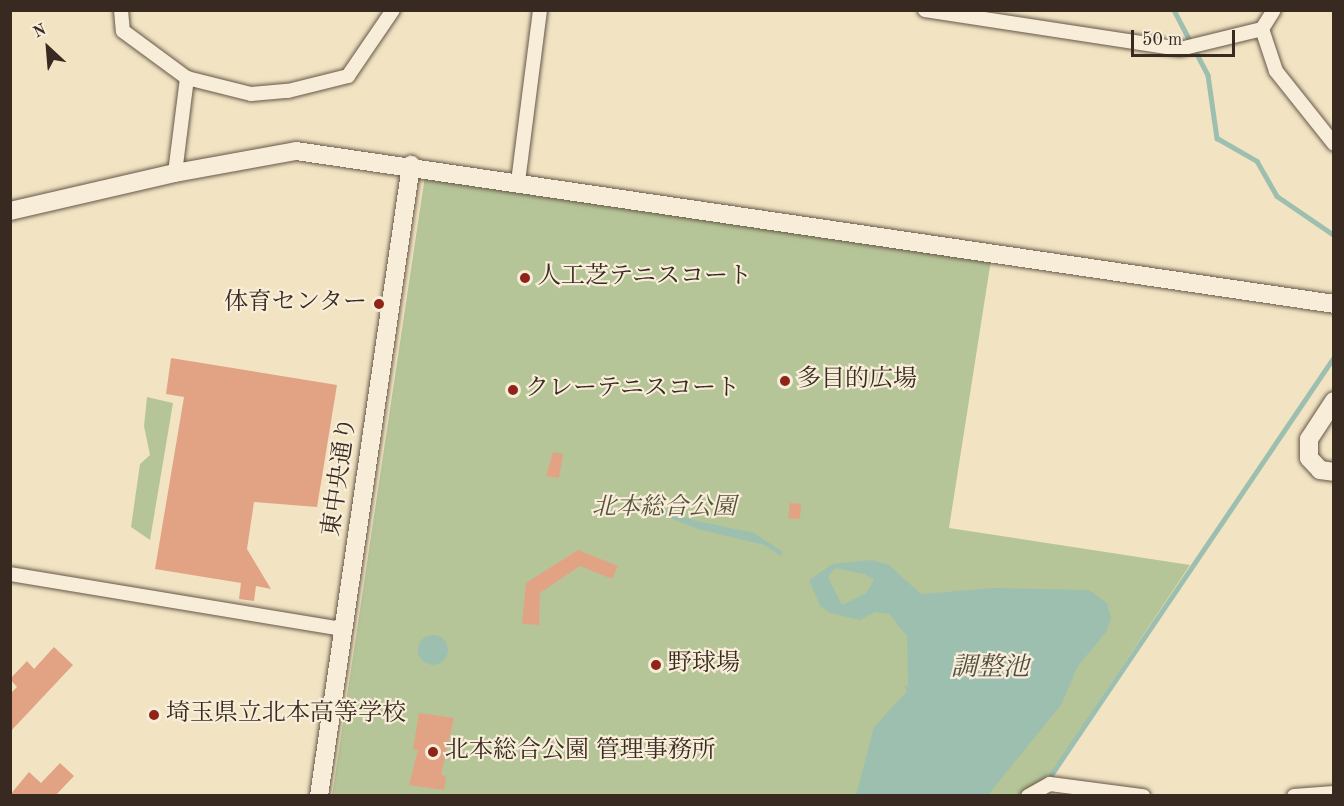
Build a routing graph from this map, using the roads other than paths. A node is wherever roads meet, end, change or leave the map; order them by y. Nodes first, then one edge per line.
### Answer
1 (121, 10) edge
2 (393, 10) edge
3 (540, 10) edge
4 (925, 10) edge
5 (1274, 10) edge
6 (1262, 29) junction
7 (187, 78) junction
8 (1334, 144) edge
9 (411, 165) junction
10 (175, 173) junction
11 (518, 182) junction
12 (10, 211) edge
13 (1334, 304) edge
14 (1334, 401) edge
15 (1334, 472) edge
16 (10, 574) edge
17 (343, 628) junction
18 (1334, 793) edge
19 (319, 795) edge
20 (1028, 795) edge
21 (1143, 795) edge
22 (1294, 795) edge

1 - 7 street
2 - 7 street
3 - 11 street
4 - 6 street
5 - 6 street
6 - 8 street
7 - 10 street
9 - 10 street
9 - 11 street
9 - 17 street, 東中央通り
10 - 12 street
11 - 13 street
14 - 15 street
16 - 17 street
17 - 19 street, 東中央通り
18 - 22 street
20 - 21 street

